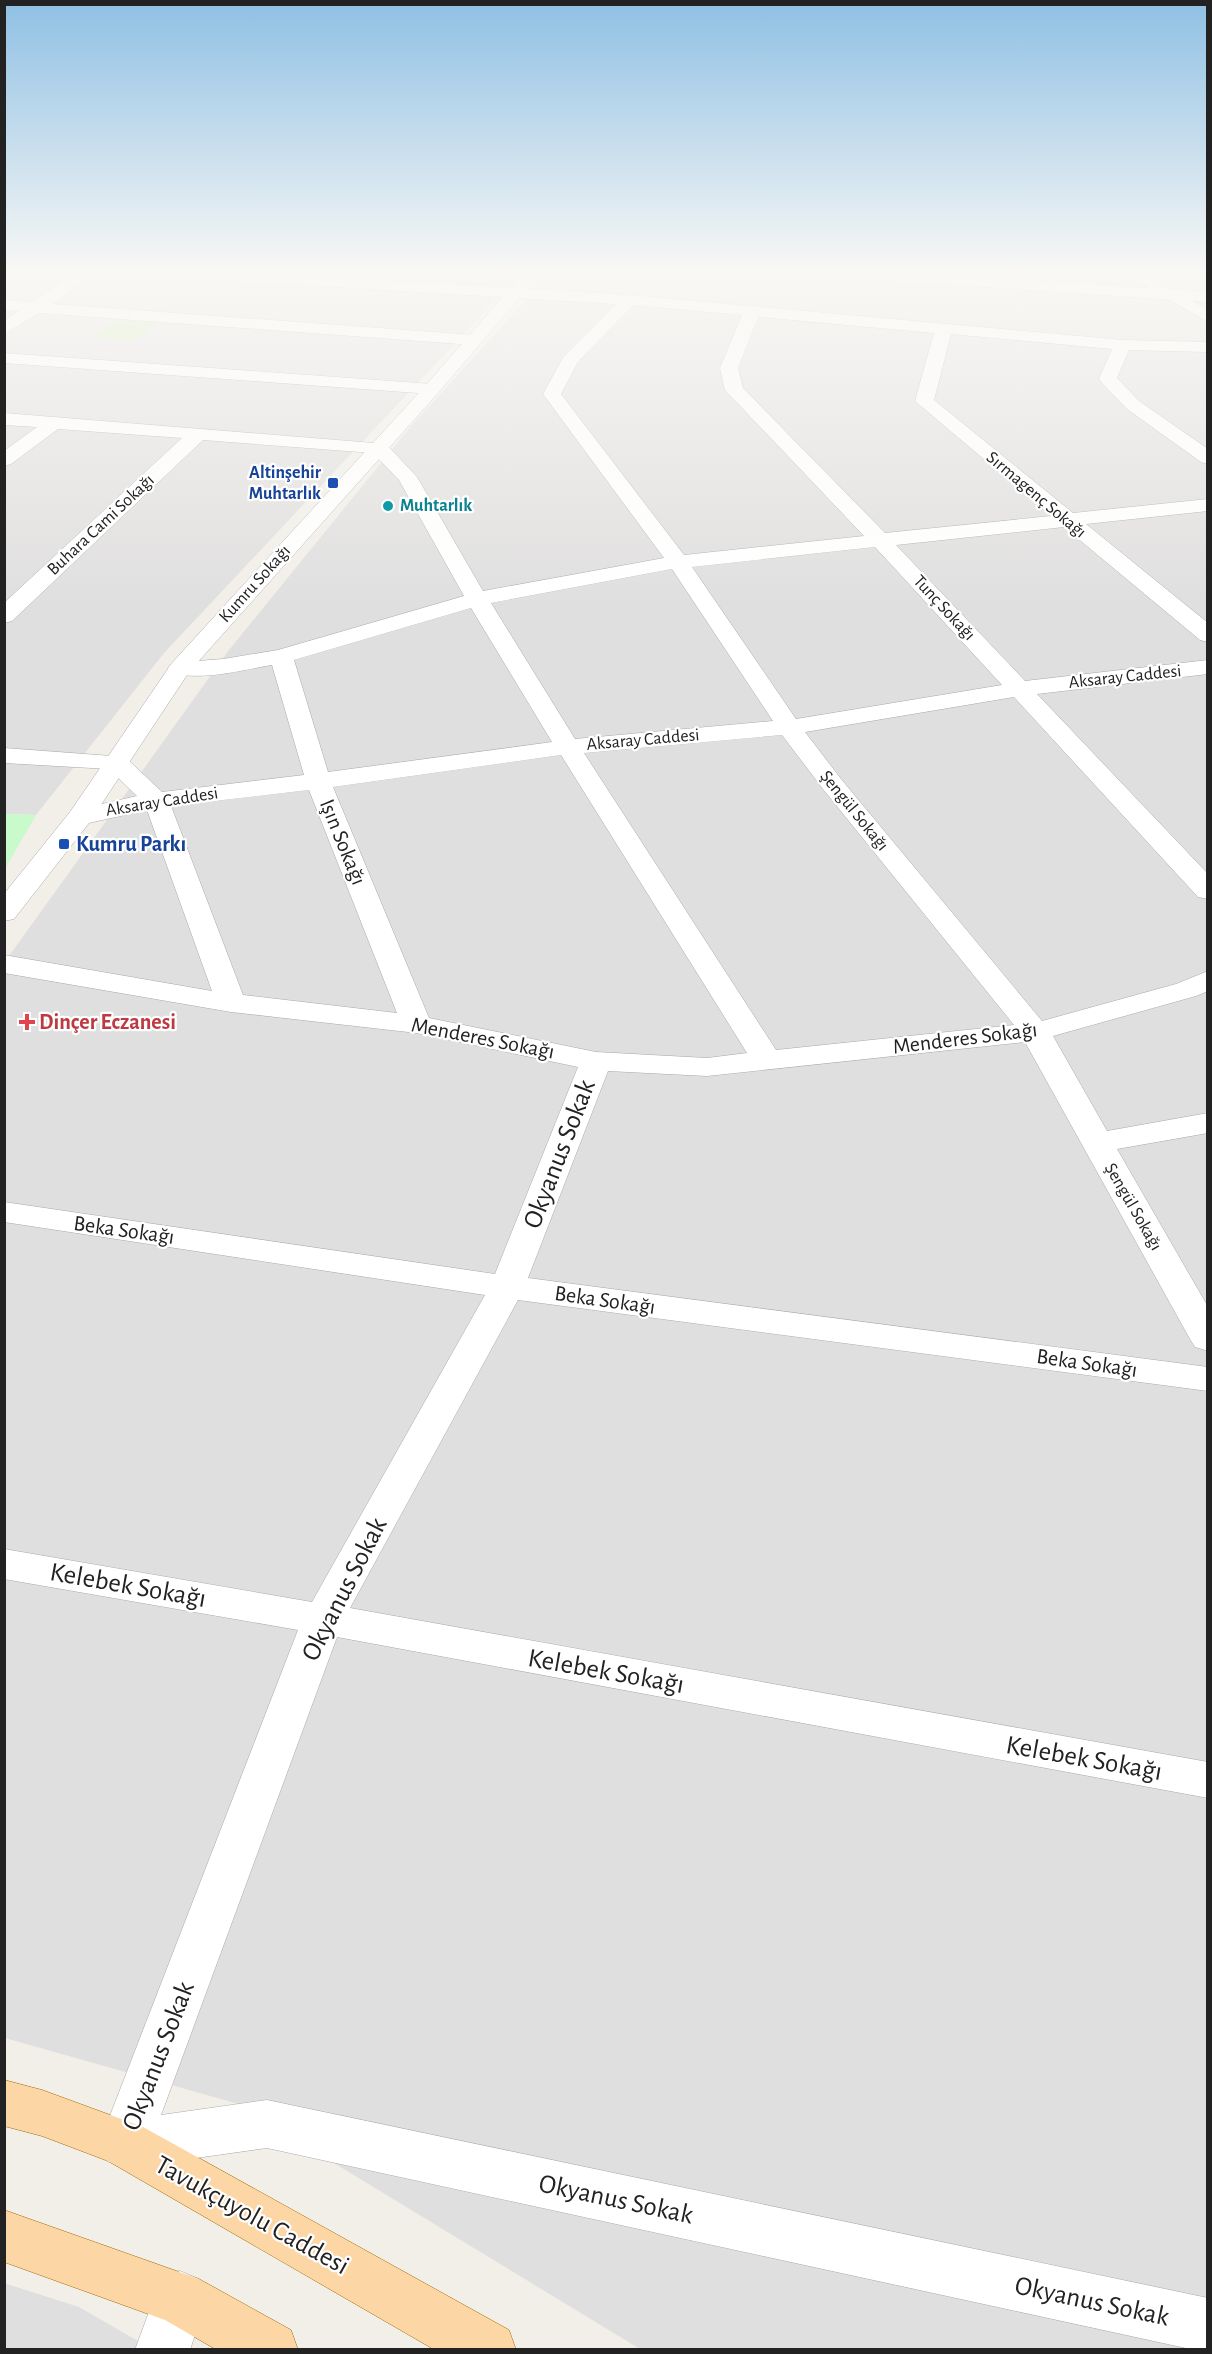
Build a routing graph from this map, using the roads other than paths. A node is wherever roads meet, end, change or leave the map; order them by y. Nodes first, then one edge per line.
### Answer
1 (363, 385) edge
2 (436, 385) edge
3 (557, 385) edge
4 (733, 385) edge
5 (928, 385) edge
6 (1114, 385) edge
7 (432, 390) junction
8 (4, 419) edge
9 (53, 424) junction
10 (198, 435) junction
11 (379, 448) junction
12 (1208, 458) edge
13 (4, 460) edge
14 (1208, 505) edge
15 (1066, 520) junction
16 (880, 540) junction
17 (678, 562) junction
18 (477, 599) junction
19 (4, 616) edge
20 (1208, 635) edge
21 (281, 656) junction
22 (180, 668) junction
23 (1208, 668) edge
24 (1020, 689) junction
25 (789, 727) junction
26 (568, 747) junction
27 (4, 755) edge
28 (116, 762) junction
29 (318, 781) junction
30 (156, 800) junction
31 (80, 817) junction
32 (1208, 891) edge
33 (4, 913) edge
34 (4, 964) edge
35 (1208, 980) edge
36 (231, 1003) junction
37 (417, 1024) junction
38 (1035, 1032) junction
39 (596, 1061) junction
40 (767, 1061) junction
41 (1208, 1124) edge
42 (1097, 1143) junction
43 (4, 1212) edge
44 (507, 1287) junction
45 (1194, 1287) edge
46 (1208, 1339) edge
47 (1208, 1379) edge
48 (4, 1564) edge
49 (323, 1619) junction
50 (1208, 1780) edge
51 (4, 2103) edge
52 (125, 2144) junction
53 (4, 2236) edge
54 (180, 2298) junction
55 (1208, 2325) edge
56 (162, 2349) edge
57 (271, 2349) edge
58 (489, 2349) edge

1 - 7 street
2 - 7 street, Kumru Sokağı
3 - 17 street, Şengül Sokağı
4 - 16 street, Tunç Sokağı
5 - 15 street, Sırmagenç Sokağı
6 - 12 street
7 - 11 street, Kumru Sokağı
8 - 9 street
9 - 10 street
9 - 13 street
10 - 11 street
10 - 19 street, Buhara Cami Sokağı
11 - 18 street
11 - 22 street, Kumru Sokağı
14 - 15 street
15 - 16 street
15 - 20 street, Sırmagenç Sokağı
16 - 17 street
16 - 24 street, Tunç Sokağı
17 - 18 street
17 - 25 street, Şengül Sokağı
18 - 21 street
18 - 26 street
21 - 22 street
21 - 29 street, Işın Sokağı
22 - 28 street, Kumru Sokağı
23 - 24 street, Aksaray Caddesi
24 - 25 street, Aksaray Caddesi
24 - 32 street, Tunç Sokağı
25 - 26 street, Aksaray Caddesi
25 - 38 street, Şengül Sokağı
26 - 29 street, Aksaray Caddesi
26 - 40 street
27 - 28 street
28 - 30 street
28 - 31 street, Kumru Sokağı
29 - 30 street, Aksaray Caddesi
29 - 37 street, Işın Sokağı
30 - 31 street, Aksaray Caddesi
30 - 36 street
31 - 33 street, Kumru Sokağı
34 - 36 street, Menderes Sokağı
35 - 38 street, Menderes Sokağı
36 - 37 street, Menderes Sokağı
37 - 39 street, Menderes Sokağı
38 - 40 street, Menderes Sokağı
38 - 42 street, Şengül Sokağı
39 - 40 street, Menderes Sokağı
39 - 44 street, Okyanus Sokak
41 - 42 street
42 - 45 street, Şengül Sokağı
43 - 44 street, Beka Sokağı
44 - 47 street, Beka Sokağı
44 - 49 street, Okyanus Sokak
45 - 46 street, Şengül Sokağı
48 - 49 street, Kelebek Sokağı
49 - 50 street, Kelebek Sokağı
49 - 52 street, Okyanus Sokak
51 - 52 main road, Tavukçuyolu Caddesi
52 - 55 street, Okyanus Sokak
52 - 58 main road, Tavukçuyolu Caddesi
53 - 54 main road
54 - 56 street
54 - 57 main road

